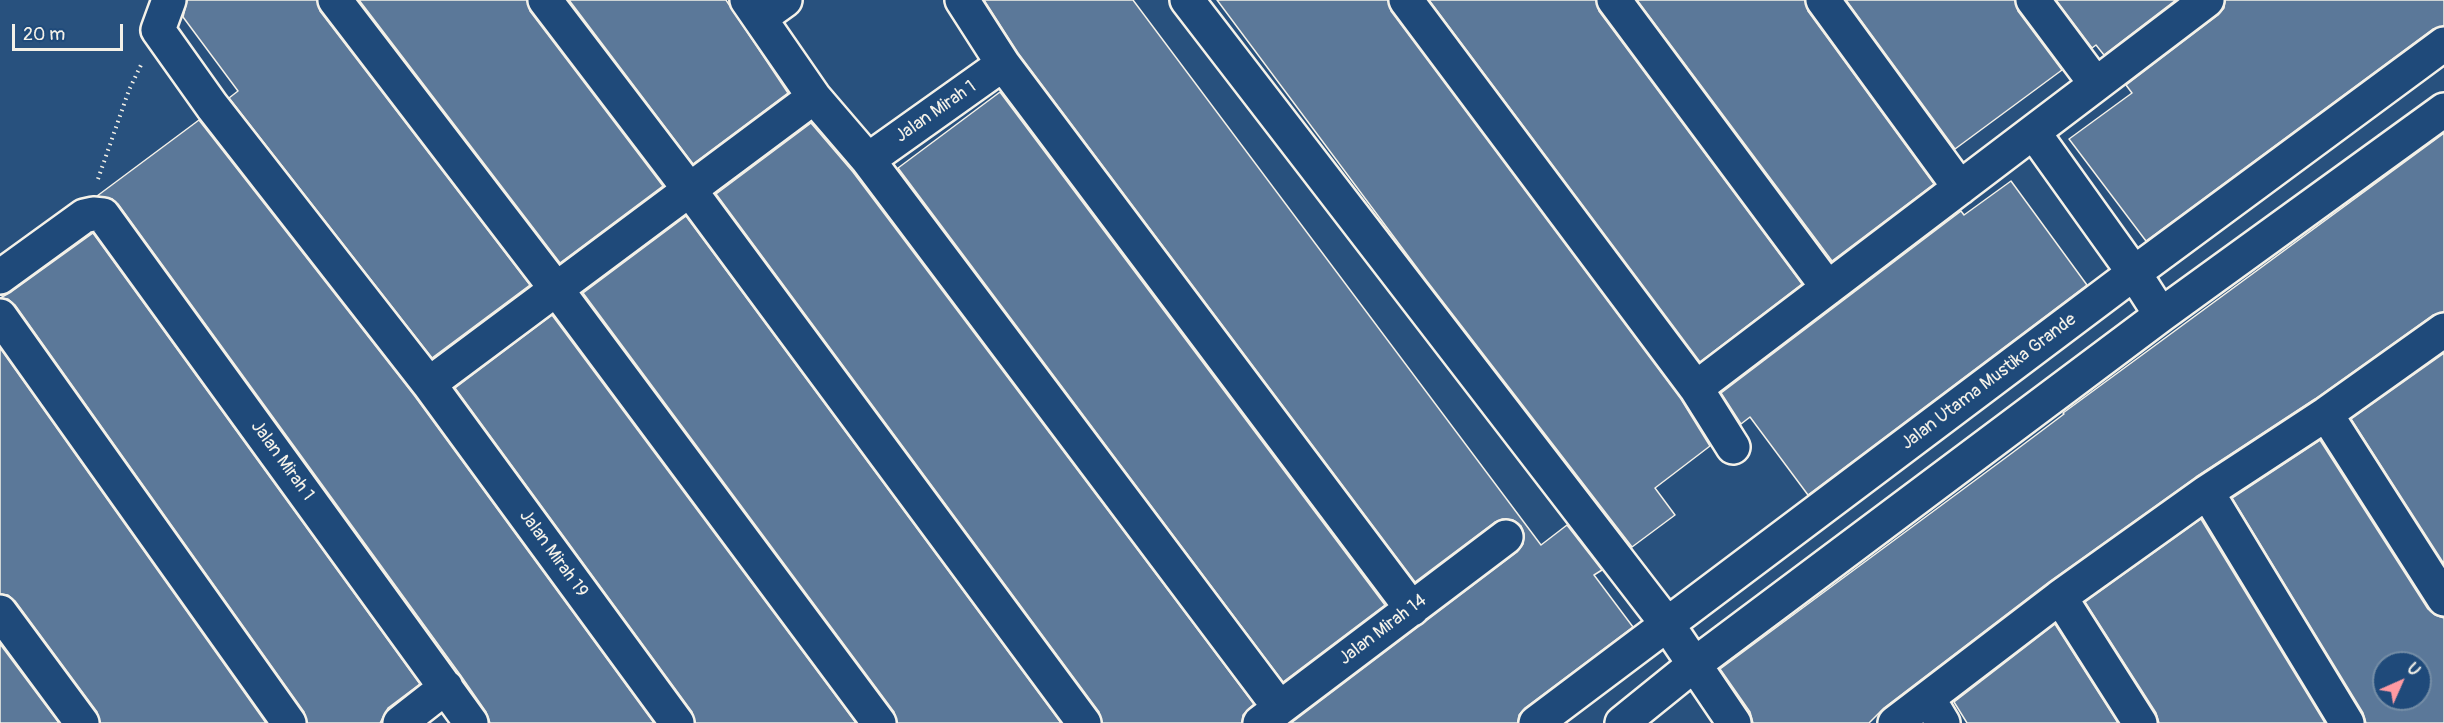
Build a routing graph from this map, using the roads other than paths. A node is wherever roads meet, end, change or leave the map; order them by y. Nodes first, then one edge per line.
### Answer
1 (335, 0) edge
2 (545, 0) edge
3 (962, 0) edge
4 (1187, 0) edge
5 (1406, 0) edge
6 (1614, 0) edge
7 (1823, 0) edge
8 (2033, 0) edge
9 (2207, 0) edge
10 (764, 6) edge
11 (164, 15) edge
12 (2444, 44) edge
13 (1003, 64) junction
14 (2094, 83) junction
15 (814, 97) junction
16 (2444, 110) edge
17 (2034, 133) junction
18 (868, 160) junction
19 (1960, 188) junction
20 (689, 189) junction
21 (2134, 273) junction
22 (0, 277) edge
23 (1828, 288) junction
24 (557, 290) junction
25 (2161, 315) junction
26 (0, 316) edge
27 (2444, 330) edge
28 (429, 384) junction
29 (1696, 388) junction
30 (2326, 414) junction
31 (1733, 447) dead end
32 (2208, 492) junction
33 (1506, 537) dead end
34 (2060, 597) junction
35 (2444, 599) edge
36 (1412, 609) junction
37 (0, 612) edge
38 (1667, 624) junction
39 (1695, 664) junction
40 (446, 687) junction
41 (1936, 710) edge
42 (1270, 715) edge
43 (82, 723) edge
44 (289, 723) edge
45 (400, 723) edge
46 (471, 723) edge
47 (677, 723) edge
48 (879, 723) edge
49 (1084, 723) edge
50 (1536, 723) edge
51 (1622, 723) edge
52 (1734, 723) edge
53 (1895, 723) edge
54 (2140, 723) edge
55 (2347, 723) edge

1 - 24 street
2 - 20 street
3 - 13 street
4 - 38 street
5 - 29 street
6 - 23 street
7 - 19 street
8 - 14 street
9 - 14 street
10 - 15 street
11 - 28 street, Jalan Mirah 19
12 - 21 street, Jalan Utama Mustika Grande
13 - 18 street, Jalan Mirah 1
13 - 36 street
14 - 17 street
15 - 18 street
15 - 20 street
16 - 25 street
17 - 19 street
17 - 21 street
18 - 42 street
19 - 23 street
20 - 24 street
20 - 49 street
21 - 25 street
21 - 38 street, Jalan Utama Mustika Grande
22 - 40 street, Jalan Mirah 1
23 - 29 street
24 - 28 street
24 - 48 street
25 - 39 street
26 - 44 street
27 - 30 street
28 - 47 street, Jalan Mirah 19
29 - 31 street
30 - 32 street
30 - 35 street
32 - 34 street
32 - 55 street
33 - 36 street, Jalan Mirah 14
34 - 41 street
34 - 54 street
36 - 42 street, Jalan Mirah 14
37 - 43 street
38 - 39 street
38 - 50 street, Jalan Utama Mustika Grande
39 - 51 street
39 - 52 street
40 - 45 street
40 - 46 street, Jalan Mirah 1
41 - 53 street

